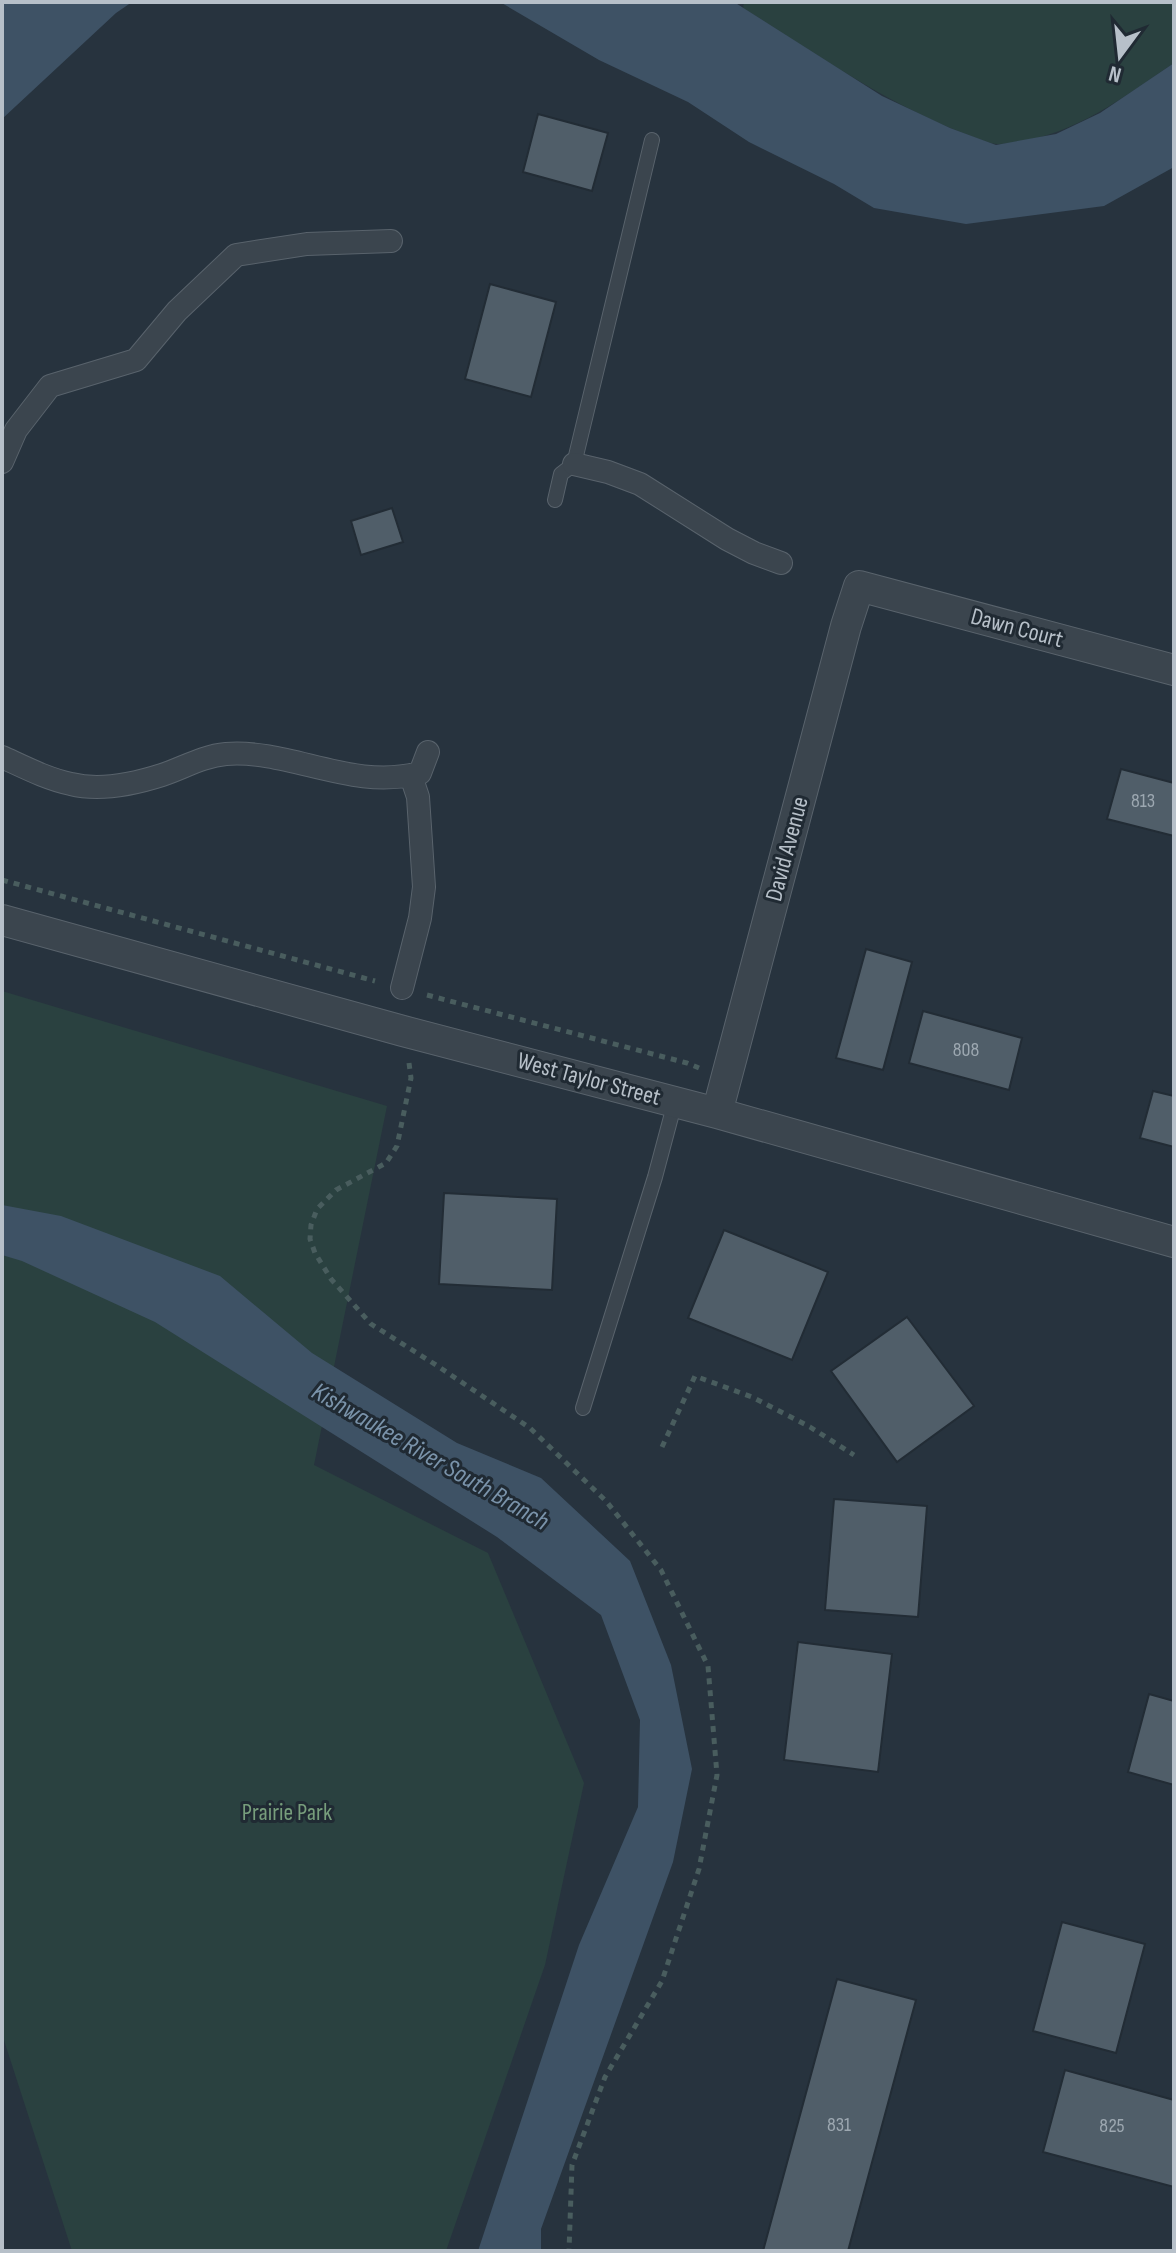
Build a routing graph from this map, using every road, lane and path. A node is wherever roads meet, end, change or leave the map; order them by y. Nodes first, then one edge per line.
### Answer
1 (652, 140) dead end
2 (391, 241) dead end
3 (2, 462) edge
4 (574, 464) junction
5 (555, 500) dead end
6 (781, 563) dead end
7 (859, 586) joint
8 (1174, 670) edge
9 (428, 752) dead end
10 (2, 757) edge
11 (411, 776) junction
12 (2, 880) edge
13 (2, 920) edge
14 (402, 988) junction
15 (403, 1031) junction
16 (726, 1077) junction
17 (675, 1102) junction
18 (717, 1113) junction
19 (1174, 1242) edge
20 (583, 1408) dead end
21 (662, 1447) dead end
22 (854, 1455) dead end
23 (569, 2251) edge

1 - 4 lane
2 - 3 street
4 - 5 lane
4 - 6 street
7 - 8 street, Dawn Court
7 - 16 street, David Avenue
9 - 11 street
10 - 11 street
11 - 14 street
12 - 14 path
13 - 15 street, West Taylor Street
14 - 16 path
15 - 17 street, West Taylor Street
15 - 23 path
16 - 18 street, David Avenue
17 - 18 street, West Taylor Street
17 - 20 lane
18 - 19 street, West Taylor Street
21 - 22 path

